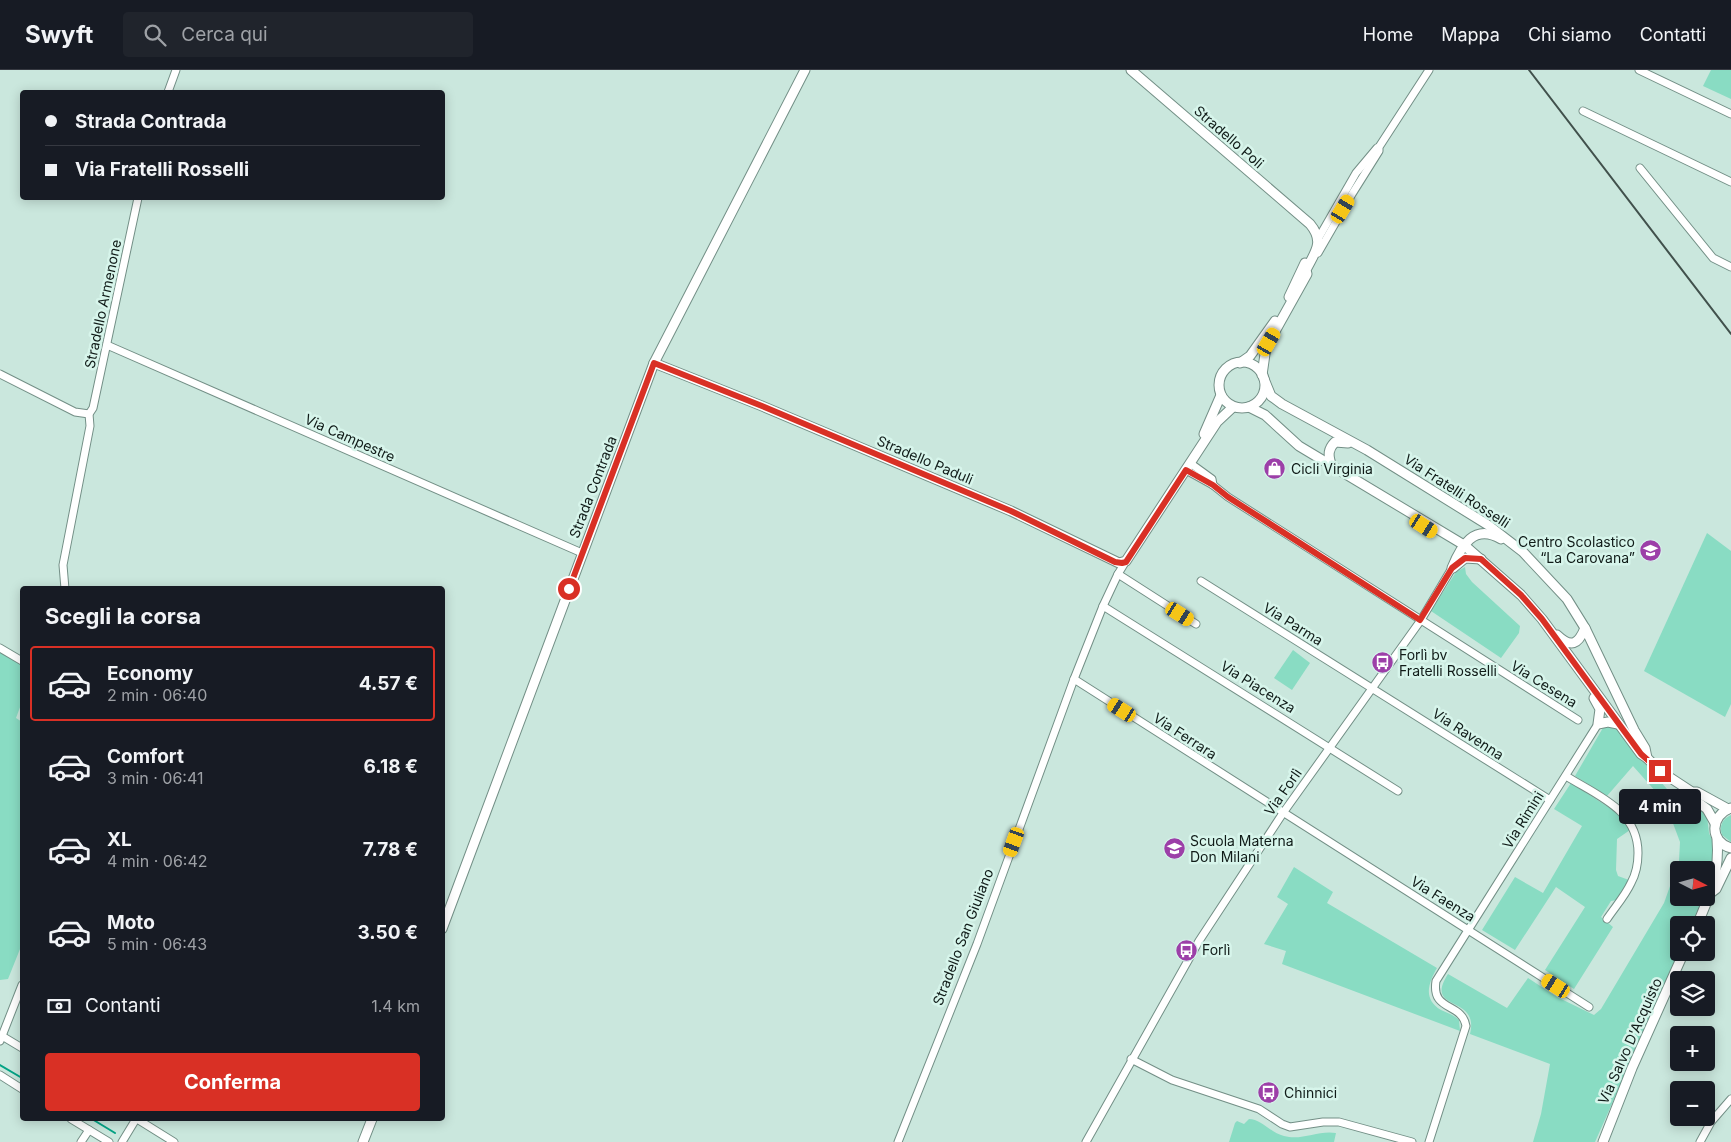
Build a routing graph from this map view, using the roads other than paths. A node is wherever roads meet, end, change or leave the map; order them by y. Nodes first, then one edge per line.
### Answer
1 (176, 70) edge
2 (805, 70) edge
3 (1131, 70) edge
4 (1429, 70) edge
5 (1639, 70) edge
6 (169, 90) edge
7 (1583, 111) dead end
8 (1731, 114) edge
9 (1379, 147) junction
10 (1640, 168) dead end
11 (1731, 182) edge
12 (1356, 187) junction
13 (138, 200) edge
14 (1336, 206) junction
15 (1328, 220) junction
16 (1310, 224) junction
17 (1318, 239) junction
18 (1731, 267) edge
19 (1307, 274) junction
20 (107, 345) junction
21 (654, 363) junction
22 (1240, 363) junction
23 (0, 374) edge
24 (1263, 377) junction
25 (1221, 395) junction
26 (1233, 407) junction
27 (1249, 407) junction
28 (89, 414) junction
29 (1367, 450) junction
30 (1196, 453) junction
31 (1331, 464) junction
32 (1188, 466) junction
33 (1411, 513) junction
34 (1464, 545) junction
35 (1523, 552) junction
36 (582, 553) junction
37 (1456, 558) junction
38 (1481, 559) junction
39 (1126, 562) junction
40 (1452, 568) junction
41 (1118, 574) junction
42 (1202, 581) dead end
43 (65, 586) edge
44 (1103, 606) junction
45 (1420, 620) junction
46 (1196, 624) dead end
47 (1548, 626) junction
48 (1585, 628) junction
49 (0, 648) edge
50 (20, 660) edge
51 (1576, 667) junction
52 (1074, 679) junction
53 (1372, 688) junction
54 (1578, 720) dead end
55 (1598, 724) junction
56 (1618, 724) junction
57 (1330, 747) junction
58 (1647, 758) junction
59 (1566, 776) junction
60 (1398, 791) dead end
61 (1692, 792) junction
62 (1550, 800) junction
63 (1730, 808) edge
64 (1284, 813) junction
65 (1715, 824) junction
66 (1718, 839) junction
67 (1731, 848) edge
68 (1731, 858) edge
69 (1715, 872) edge
70 (1715, 890) edge
71 (1607, 919) dead end
72 (445, 922) edge
73 (1468, 930) junction
74 (1680, 961) edge
75 (20, 990) edge
76 (1589, 1007) dead end
77 (1, 1038) edge
78 (20, 1047) edge
79 (1132, 1059) junction
80 (0, 1075) edge
81 (20, 1088) edge
82 (1731, 1099) edge
83 (74, 1121) edge
84 (135, 1121) edge
85 (139, 1121) edge
86 (371, 1121) edge
87 (89, 1130) junction
88 (81, 1142) edge
89 (109, 1142) edge
90 (122, 1142) edge
91 (174, 1142) edge
92 (363, 1142) edge
93 (898, 1142) edge
94 (1086, 1142) edge
95 (1412, 1142) edge
96 (1429, 1142) edge
97 (1603, 1142) edge
98 (1700, 1142) edge

1 - 6 street
2 - 21 street, Strada Contrada
3 - 16 street, Stradello Poli
4 - 9 street
5 - 8 street
7 - 11 street
9 - 12 street
9 - 14 street
10 - 18 street
12 - 14 street
12 - 19 street
13 - 20 street, Stradello Armenone
14 - 15 street
15 - 16 street
15 - 17 street
16 - 17 street, Stradello Poli
17 - 19 street
17 - 22 street
19 - 24 street
20 - 28 street, Stradello Armenone
20 - 36 street, Via Campestre
21 - 36 street, Strada Contrada
21 - 39 street, Stradello Paduli
22 - 24 street
22 - 25 street
23 - 28 street
24 - 27 street
24 - 29 street, Via Fratelli Rosselli
25 - 26 street
25 - 30 street, Stradello San Giuliano
26 - 27 street
26 - 30 street, Stradello San Giuliano
27 - 31 street, Via Fratelli Rosselli
28 - 43 street, Stradello Armenone
29 - 31 street, Via Fratelli Rosselli
29 - 35 street, Via Fratelli Rosselli
30 - 32 street, Stradello San Giuliano
31 - 33 street, Via Fratelli Rosselli
32 - 39 street, Stradello San Giuliano
32 - 45 street, Via Cesena
33 - 34 street, Via Fratelli Rosselli
33 - 37 street
34 - 35 street
34 - 37 street
34 - 38 street, Via Fratelli Rosselli
35 - 48 street, Via Fratelli Rosselli
36 - 72 street, Strada Contrada
37 - 40 street
38 - 40 street
38 - 47 street, Via Fratelli Rosselli
39 - 41 street, Stradello San Giuliano
40 - 45 street, Via Forlì
41 - 44 street, Stradello San Giuliano
41 - 46 street
42 - 53 street, Via Parma
44 - 52 street, Stradello San Giuliano
44 - 57 street, Via Piacenza
45 - 53 street, Via Forlì
45 - 54 street, Via Cesena
47 - 48 street, Via Fratelli Rosselli
47 - 51 street, Via Fratelli Rosselli
48 - 58 street, Via Fratelli Rosselli
49 - 50 street
51 - 55 street
51 - 56 street, Via Fratelli Rosselli
52 - 64 street, Via Ferrara
52 - 93 street, Stradello San Giuliano
53 - 57 street, Via Forlì
53 - 62 street, Via Ravenna
55 - 56 street
55 - 59 street, Via Rimini
56 - 58 street, Via Fratelli Rosselli
57 - 60 street, Via Piacenza
57 - 64 street, Via Forlì
58 - 61 street, Via Fratelli Rosselli
59 - 62 street, Via Rimini
59 - 71 street
61 - 63 street, Via Fratelli Rosselli
61 - 65 street, Via Fratelli Rosselli
62 - 73 street, Via Rimini
63 - 65 street
64 - 73 street, Via Faenza
64 - 79 street, Via Forlì
65 - 66 street
66 - 67 street
66 - 69 street
68 - 70 street
73 - 76 street, Via Faenza
73 - 96 street, Via Rimini
74 - 97 street, Via Salvo D'Acquisto
75 - 77 street
77 - 78 street
79 - 94 street, Via Forlì
79 - 95 street
80 - 81 street
82 - 98 street
83 - 87 street
84 - 90 street
85 - 91 street
86 - 92 street
87 - 88 street
87 - 89 street

